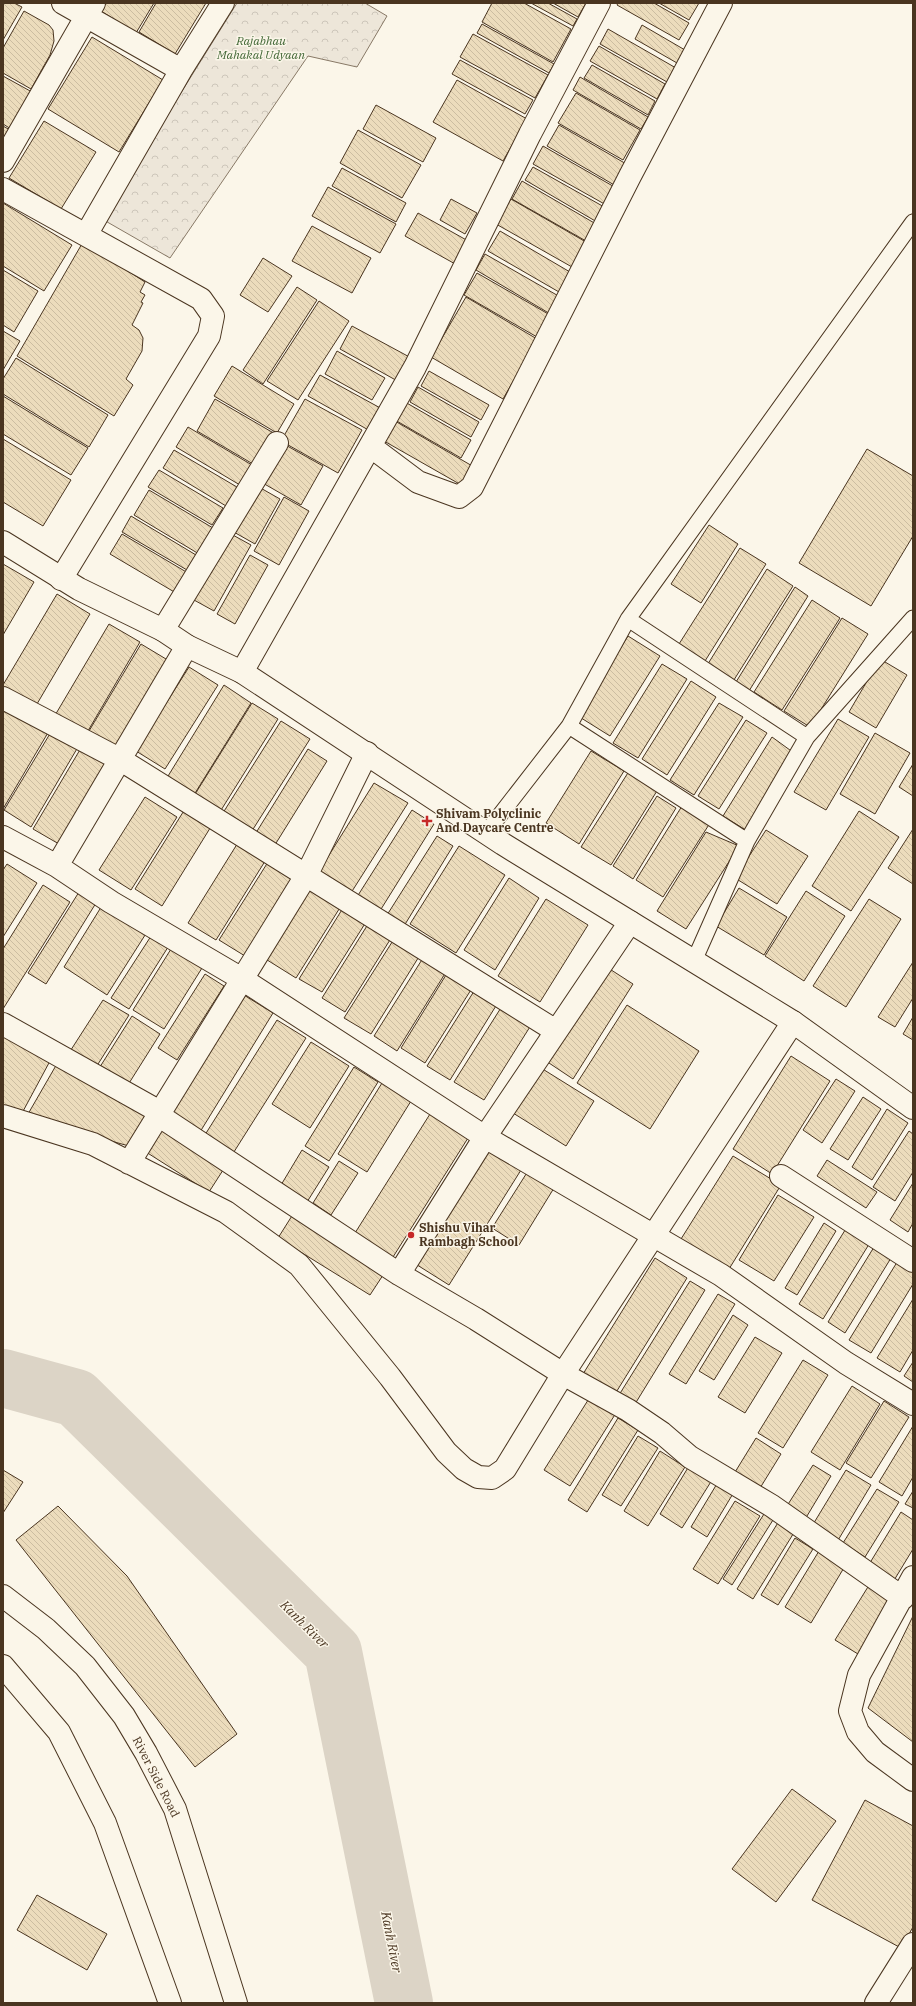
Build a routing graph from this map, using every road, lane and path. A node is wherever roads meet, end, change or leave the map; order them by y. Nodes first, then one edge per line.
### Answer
1 (63, 3) edge
2 (223, 3) edge
3 (599, 3) edge
4 (721, 3) edge
5 (90, 10) edge
6 (181, 70) junction
7 (3, 161) edge
8 (3, 189) edge
9 (913, 222) edge
10 (86, 235) junction
11 (277, 443) dead end
12 (370, 446) junction
13 (3, 543) edge
14 (61, 579) junction
15 (913, 618) edge
16 (628, 619) junction
17 (162, 630) junction
18 (187, 646) junction
19 (242, 672) junction
20 (3, 698) edge
21 (569, 726) junction
22 (807, 737) junction
23 (367, 753) junction
24 (121, 760) junction
25 (486, 833) junction
26 (3, 837) edge
27 (746, 841) junction
28 (57, 866) junction
29 (307, 874) junction
30 (630, 922) junction
31 (694, 961) junction
32 (242, 979) junction
33 (793, 1022) junction
34 (3, 1024) edge
35 (556, 1031) junction
36 (913, 1108) edge
37 (159, 1113) junction
38 (3, 1116) edge
39 (486, 1137) junction
40 (129, 1163) junction
41 (781, 1176) dead end
42 (653, 1235) junction
43 (913, 1261) edge
44 (399, 1274) junction
45 (563, 1374) junction
46 (913, 1404) edge
47 (913, 1577) edge
48 (3, 1596) edge
49 (903, 1598) junction
50 (3, 1666) edge
51 (913, 1780) edge
52 (913, 1944) edge
53 (170, 2003) edge
54 (236, 2003) edge
55 (876, 2003) edge

1 - 5 street
2 - 6 street
3 - 12 street
4 - 12 street
5 - 6 street
5 - 7 street
6 - 10 street
8 - 10 street
9 - 16 lane
10 - 14 street
11 - 17 street
12 - 19 street
13 - 14 street
14 - 17 street
15 - 22 lane
16 - 21 lane
16 - 22 lane
17 - 18 street
18 - 19 street
18 - 24 street
19 - 23 street
20 - 24 street
21 - 25 lane
21 - 27 lane
22 - 27 lane
23 - 25 street
23 - 29 street
24 - 28 street
24 - 29 street
25 - 30 street
26 - 28 street
27 - 31 lane
28 - 32 street
29 - 32 street
29 - 35 street
30 - 31 street
30 - 35 street
31 - 33 street
32 - 37 street
32 - 39 street
33 - 36 street
33 - 42 street
34 - 37 street
35 - 39 street
37 - 40 street
37 - 44 street
38 - 40 street
39 - 42 street
39 - 44 street
40 - 45 street
41 - 43 street
42 - 45 street
42 - 46 street
44 - 45 street
45 - 49 street
47 - 49 street
48 - 54 street, River Side Road
49 - 51 street
50 - 53 street
52 - 55 street

